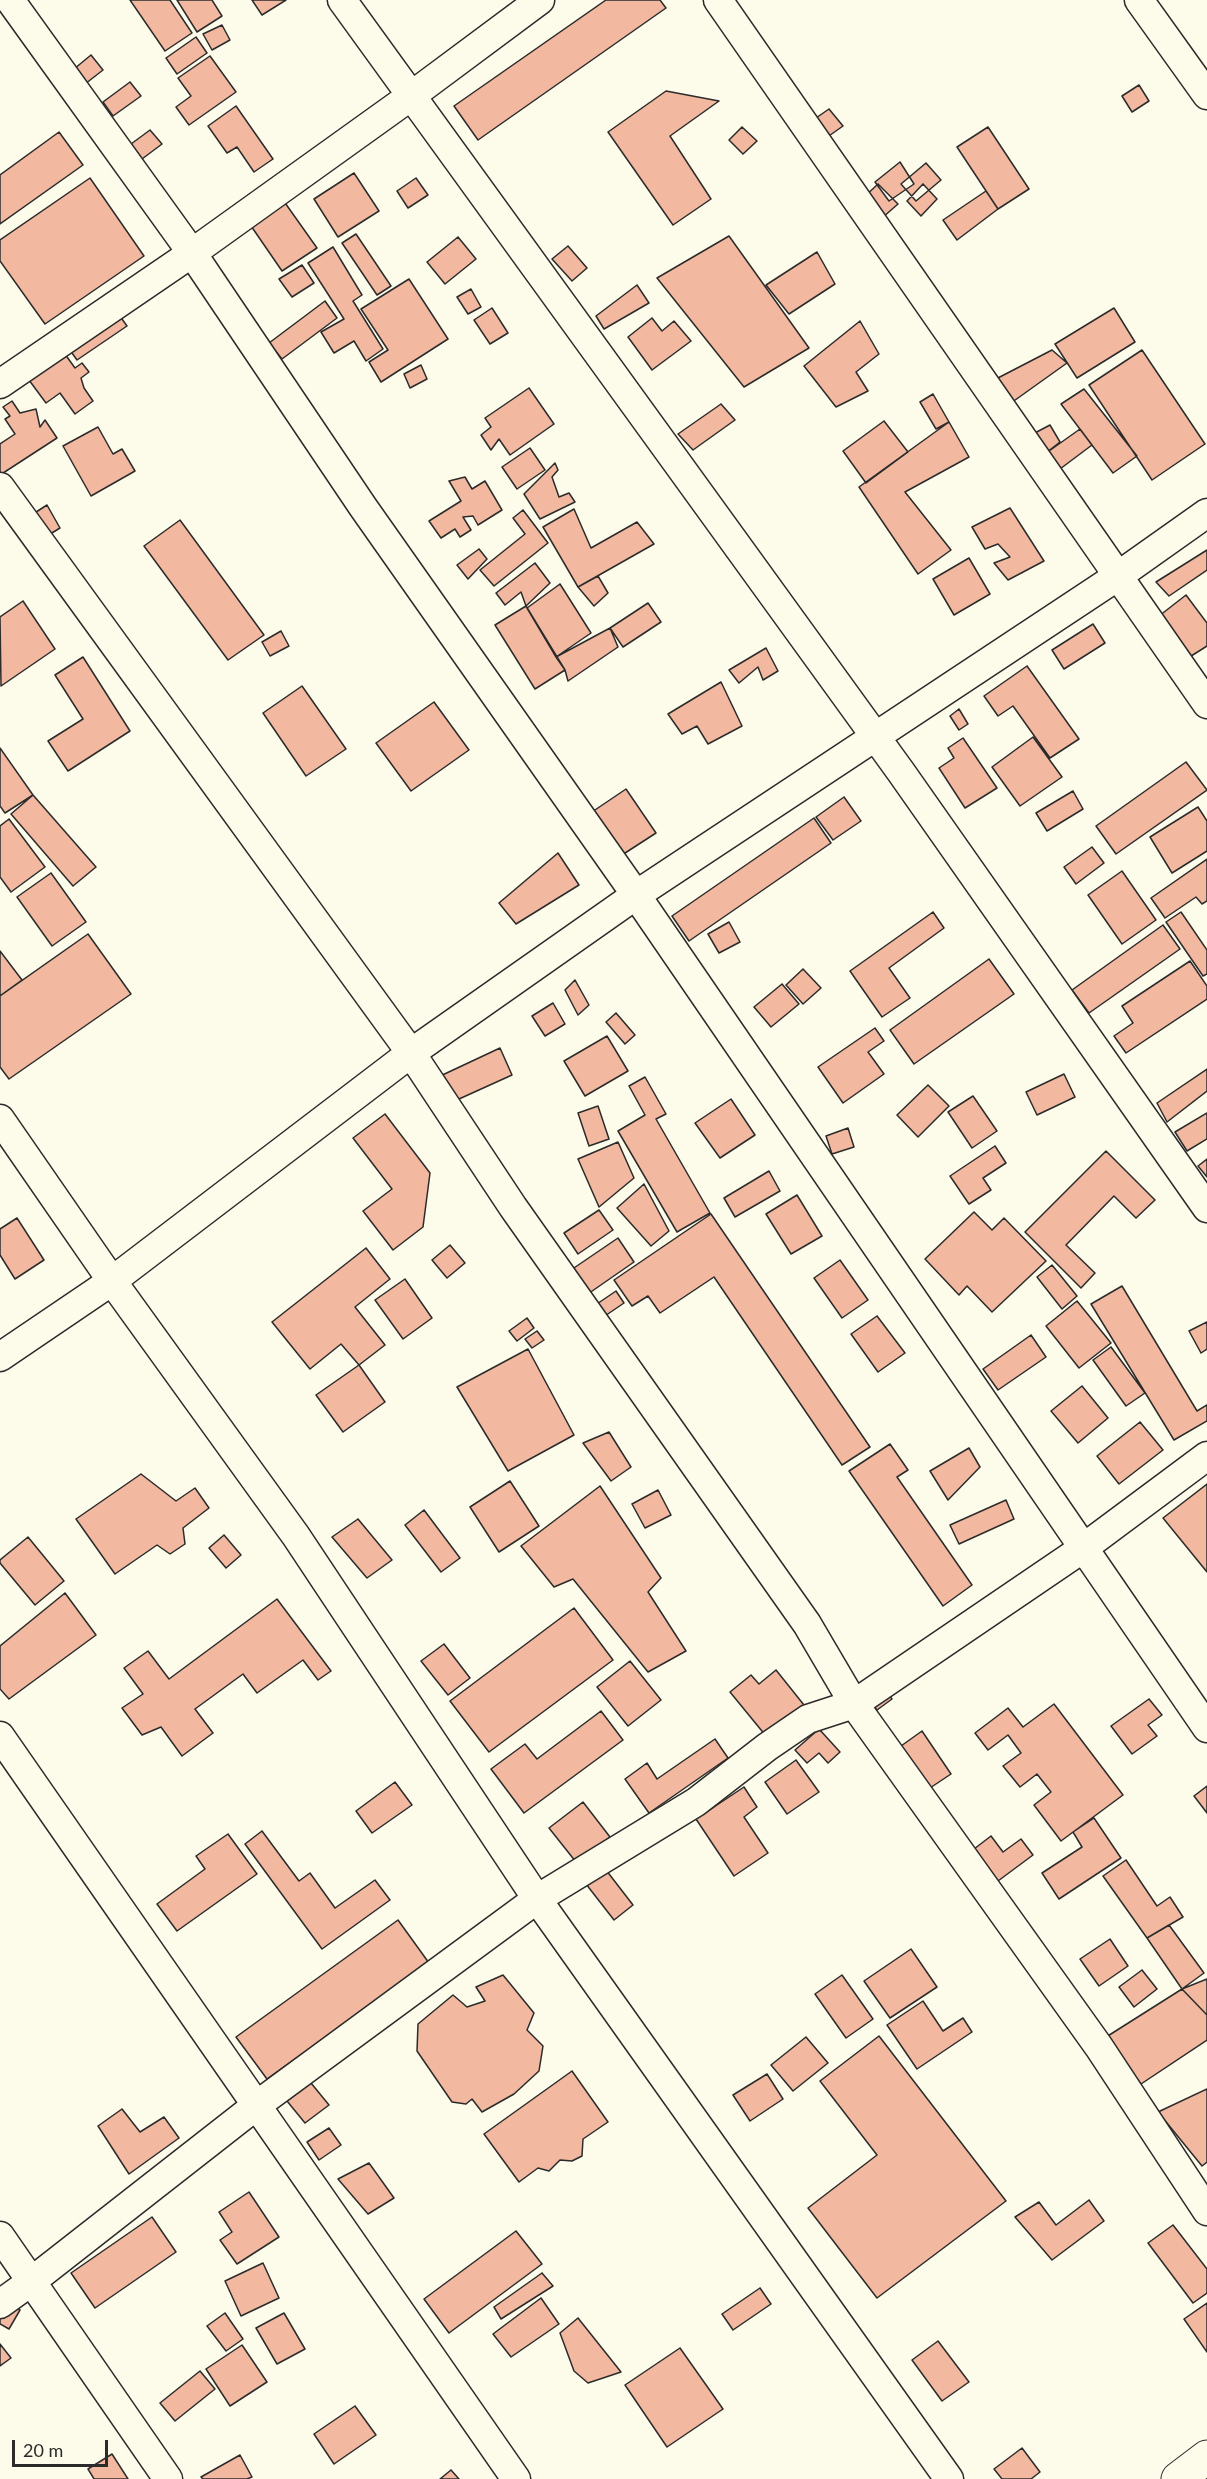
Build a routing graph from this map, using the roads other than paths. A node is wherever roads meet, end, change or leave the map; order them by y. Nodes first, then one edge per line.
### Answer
1 (10, 0) edge
2 (342, 0) edge
3 (540, 0) edge
4 (718, 0) edge
5 (1139, 0) edge
6 (1207, 95) edge
7 (411, 96) junction
8 (192, 253) junction
9 (0, 384) edge
10 (0, 487) edge
11 (1207, 513) edge
12 (1118, 576) junction
13 (1207, 704) edge
14 (876, 738) junction
15 (636, 895) junction
16 (411, 1053) junction
17 (0, 1119) edge
18 (1207, 1208) edge
19 (112, 1281) junction
20 (0, 1358) edge
21 (1207, 1456) edge
22 (1082, 1549) junction
23 (854, 1704) junction
24 (1207, 1728) edge
25 (0, 1736) edge
26 (537, 1899) junction
27 (257, 2105) junction
28 (1207, 2211) edge
29 (0, 2236) edge
30 (32, 2281) junction
31 (0, 2304) edge
32 (1207, 2457) edge
33 (168, 2479) edge
34 (516, 2479) edge
35 (949, 2479) edge
36 (1178, 2479) edge

1 - 8 street
2 - 7 street
3 - 7 street
4 - 12 street
5 - 6 street
7 - 8 street
7 - 14 street
8 - 9 street
8 - 15 street
10 - 16 street
11 - 12 street
12 - 13 street
12 - 14 street
14 - 15 street
14 - 18 street
15 - 16 street
15 - 22 street
16 - 19 street
16 - 23 street
17 - 19 street
19 - 20 street
19 - 26 street
21 - 22 street
22 - 23 street
22 - 24 street
23 - 26 street
23 - 28 street
25 - 27 street
26 - 27 street
26 - 35 street
27 - 30 street
27 - 34 street
29 - 30 street
30 - 31 street
30 - 33 street
32 - 36 street

